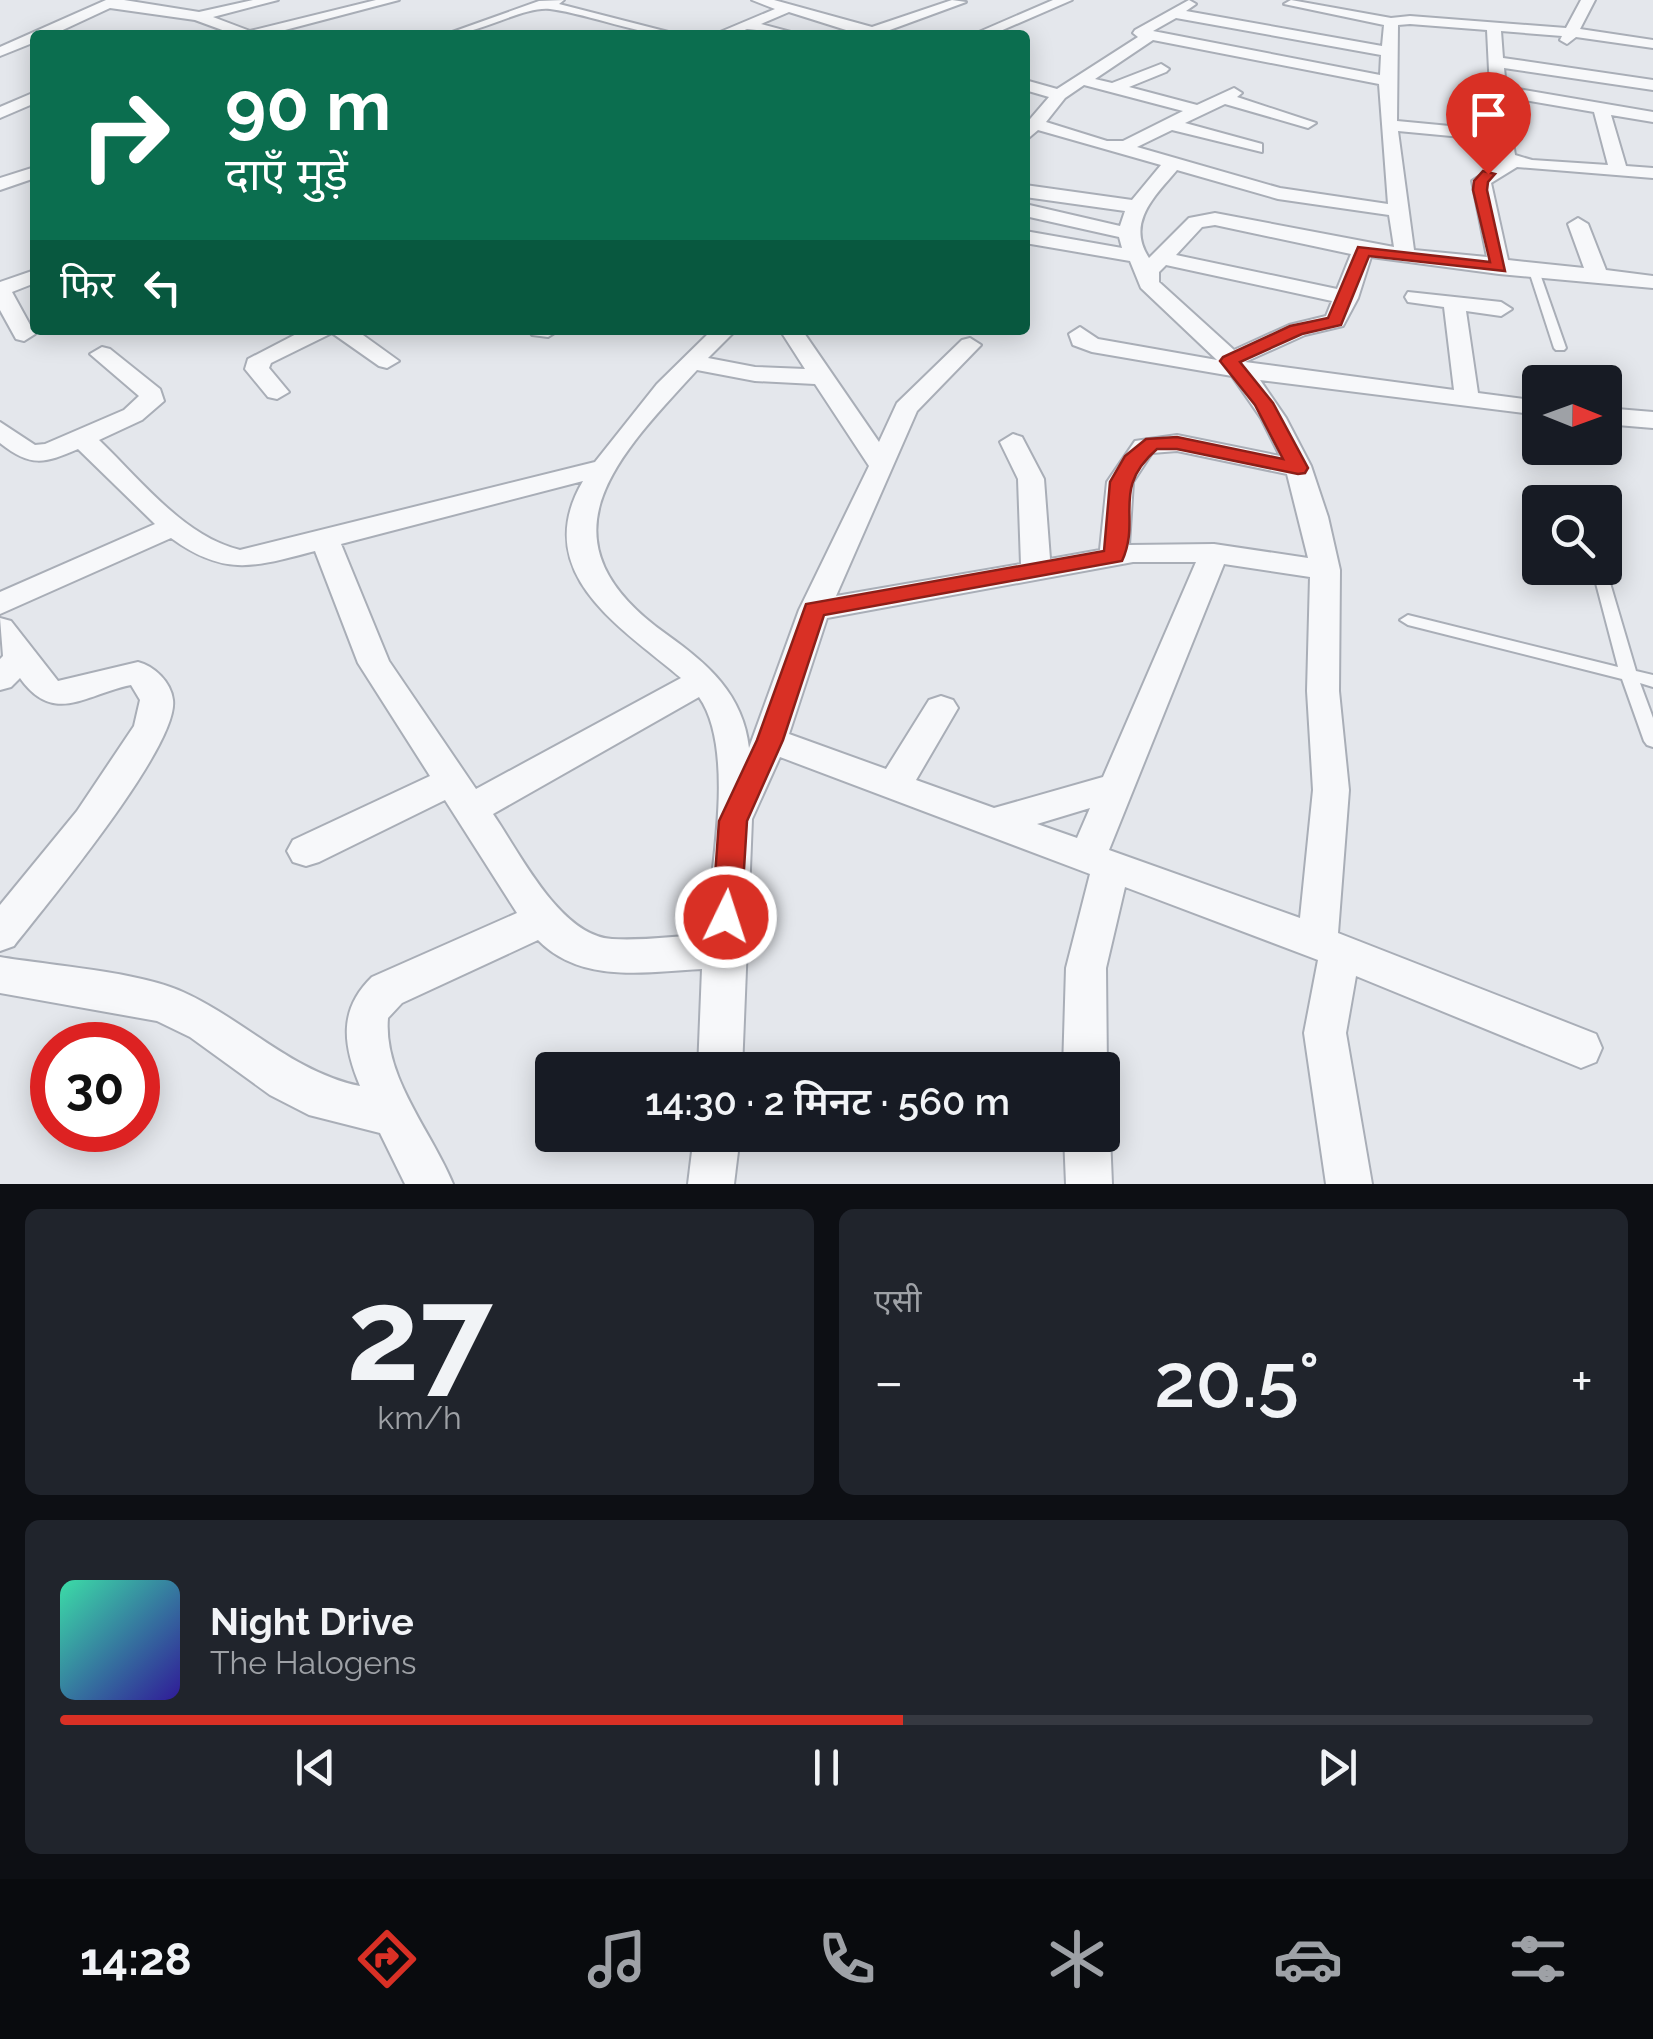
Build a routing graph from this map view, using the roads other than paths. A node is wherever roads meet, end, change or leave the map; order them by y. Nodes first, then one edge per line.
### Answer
1 (271, 0) edge
2 (392, 0) edge
3 (759, 0) edge
4 (1018, 0) edge
5 (1587, 0) edge
6 (112, 2) edge
7 (550, 2) edge
8 (959, 2) edge
9 (1295, 2) edge
10 (910, 3) dead end
11 (1058, 3) edge
12 (1189, 4) dead end
13 (844, 5) dead end
14 (1412, 5) dead end
15 (788, 8) junction
16 (943, 9) junction
17 (1172, 13) junction
18 (814, 14) junction
19 (197, 16) junction
20 (1381, 16) junction
21 (76, 20) junction
22 (747, 24) junction
23 (1249, 26) junction
24 (1494, 27) junction
25 (476, 28) junction
26 (52, 30) edge
27 (70, 30) edge
28 (235, 30) edge
29 (269, 30) edge
30 (469, 30) edge
31 (484, 30) edge
32 (654, 30) edge
33 (732, 30) edge
34 (773, 30) edge
35 (859, 30) edge
36 (882, 30) edge
37 (991, 30) edge
38 (1523, 30) junction
39 (0, 36) edge
40 (1568, 36) junction
41 (1148, 37) junction
42 (30, 38) edge
43 (30, 39) edge
44 (1653, 48) edge
45 (0, 52) edge
46 (1390, 52) junction
47 (1496, 62) junction
48 (1161, 69) dead end
49 (1082, 80) junction
50 (1387, 81) junction
51 (1653, 85) edge
52 (1030, 86) edge
53 (1113, 88) junction
54 (1500, 92) junction
55 (1059, 95) junction
56 (30, 99) edge
57 (1601, 109) junction
58 (1198, 110) junction
59 (0, 113) edge
60 (1653, 117) edge
61 (1308, 123) dead end
62 (1169, 124) junction
63 (1389, 125) junction
64 (1030, 127) edge
65 (1030, 128) edge
66 (1502, 136) junction
67 (1117, 147) junction
68 (1256, 148) dead end
69 (1514, 161) junction
70 (1171, 165) junction
71 (1619, 171) junction
72 (1653, 173) edge
73 (30, 179) edge
74 (0, 184) edge
75 (1258, 188) junction
76 (1030, 192) edge
77 (1138, 206) junction
78 (1030, 211) edge
79 (1398, 211) junction
80 (1232, 222) junction
81 (1578, 224) dead end
82 (1126, 233) junction
83 (1030, 238) edge
84 (1363, 250) junction
85 (1405, 256) junction
86 (1148, 262) junction
87 (1499, 268) junction
88 (1534, 271) junction
89 (1598, 277) junction
90 (30, 278) edge
91 (1653, 282) edge
92 (0, 289) edge
93 (1416, 297) dead end
94 (1347, 298) junction
95 (1454, 302) junction
96 (1501, 309) dead end
97 (24, 334) dead end
98 (1080, 334) dead end
99 (311, 335) edge
100 (348, 335) edge
101 (716, 335) edge
102 (795, 335) edge
103 (970, 345) dead end
104 (1560, 348) dead end
105 (102, 354) dead end
106 (386, 360) dead end
107 (690, 362) junction
108 (1235, 366) junction
109 (821, 377) junction
110 (276, 392) dead end
111 (1467, 400) junction
112 (1522, 406) edge
113 (1622, 417) edge
114 (1653, 420) edge
115 (0, 430) edge
116 (82, 438) junction
117 (1013, 442) dead end
118 (605, 466) junction
119 (882, 466) junction
120 (1298, 468) junction
121 (174, 526) junction
122 (324, 538) junction
123 (1214, 553) junction
124 (1114, 556) junction
125 (1036, 568) junction
126 (1325, 570) junction
127 (1603, 585) edge
128 (0, 604) edge
129 (814, 610) junction
130 (1408, 620) dead end
131 (7, 655) edge
132 (1628, 673) junction
133 (702, 680) junction
134 (1653, 681) edge
135 (941, 708) dead end
136 (770, 740) junction
137 (1653, 741) edge
138 (895, 785) junction
139 (1117, 787) junction
140 (461, 795) junction
141 (733, 821) junction
142 (997, 822) junction
143 (306, 851) dead end
144 (1100, 860) junction
145 (543, 919) junction
146 (0, 934) edge
147 (1328, 947) junction
148 (723, 951) junction
149 (0, 975) edge
150 (1581, 1048) dead end
151 (720, 1052) edge
152 (1084, 1052) edge
153 (394, 1114) junction
154 (715, 1152) edge
155 (1088, 1152) edge
156 (430, 1184) edge
157 (711, 1184) edge
158 (1090, 1184) edge
159 (1349, 1184) edge

1 - 19 street
2 - 29 street
3 - 15 street
4 - 11 street
5 - 40 street
6 - 19 street
6 - 21 street
7 - 25 street
7 - 32 street
8 - 16 street
9 - 20 street
9 - 23 street
10 - 16 street
11 - 37 street
12 - 17 street
13 - 18 street
14 - 38 street
15 - 18 street
15 - 22 street
16 - 36 street
17 - 23 street
17 - 41 street
18 - 35 street
19 - 28 street
20 - 24 street
20 - 46 street
21 - 26 street
21 - 27 street
22 - 33 street
22 - 34 street
23 - 46 street
24 - 38 street
24 - 47 street
25 - 30 street
25 - 31 street
38 - 40 street
39 - 42 street
40 - 44 street
41 - 49 street
41 - 50 street
43 - 45 street
46 - 50 street
47 - 51 street
47 - 54 street
48 - 53 street
49 - 53 street
49 - 55 street
50 - 63 street
52 - 55 street
53 - 58 street
54 - 57 street
54 - 66 street
55 - 64 street
56 - 59 street
57 - 60 street
57 - 71 street
58 - 61 street
58 - 62 street
62 - 67 street
62 - 68 street
63 - 66 street
63 - 79 street
65 - 67 street
66 - 69 street
67 - 70 street
69 - 71 street
69 - 87 street
70 - 75 street
70 - 77 street
71 - 72 street
73 - 74 street
75 - 79 street
75 - 80 street
76 - 77 street
77 - 82 street
78 - 82 street
79 - 85 street
80 - 84 street
80 - 86 street
81 - 89 street
82 - 86 street
83 - 86 street
84 - 85 street
84 - 94 street
85 - 87 street
86 - 94 street
86 - 108 street
87 - 88 street
88 - 89 street
88 - 104 lane
89 - 91 street
90 - 92 street
92 - 97 street
93 - 95 street
94 - 108 street
95 - 96 street
95 - 111 street
98 - 108 street
99 - 110 street
100 - 106 street
101 - 107 street
102 - 109 street
103 - 119 street
105 - 116 street
107 - 109 street
107 - 118 street
108 - 111 street
108 - 120 street
109 - 119 street
111 - 112 street
113 - 114 street
115 - 116 street
116 - 121 street
117 - 125 street
118 - 122 street
118 - 133 street
119 - 129 street
120 - 124 street
120 - 126 street
121 - 122 street
121 - 128 street
122 - 140 street
123 - 124 street
123 - 126 street
123 - 139 street
124 - 125 street
125 - 129 street
126 - 147 street
127 - 132 lane
129 - 136 street
130 - 132 lane
131 - 146 street
132 - 134 lane
132 - 137 lane
133 - 140 street
133 - 141 street
135 - 138 street
136 - 138 street
136 - 141 street
138 - 142 street
139 - 142 street
139 - 144 street
140 - 143 street
140 - 145 street
141 - 148 street
142 - 144 street
144 - 147 street
144 - 152 street
145 - 148 street
145 - 153 street
147 - 150 street
147 - 159 street
148 - 151 street
149 - 153 street
153 - 156 street
154 - 157 street
155 - 158 street

